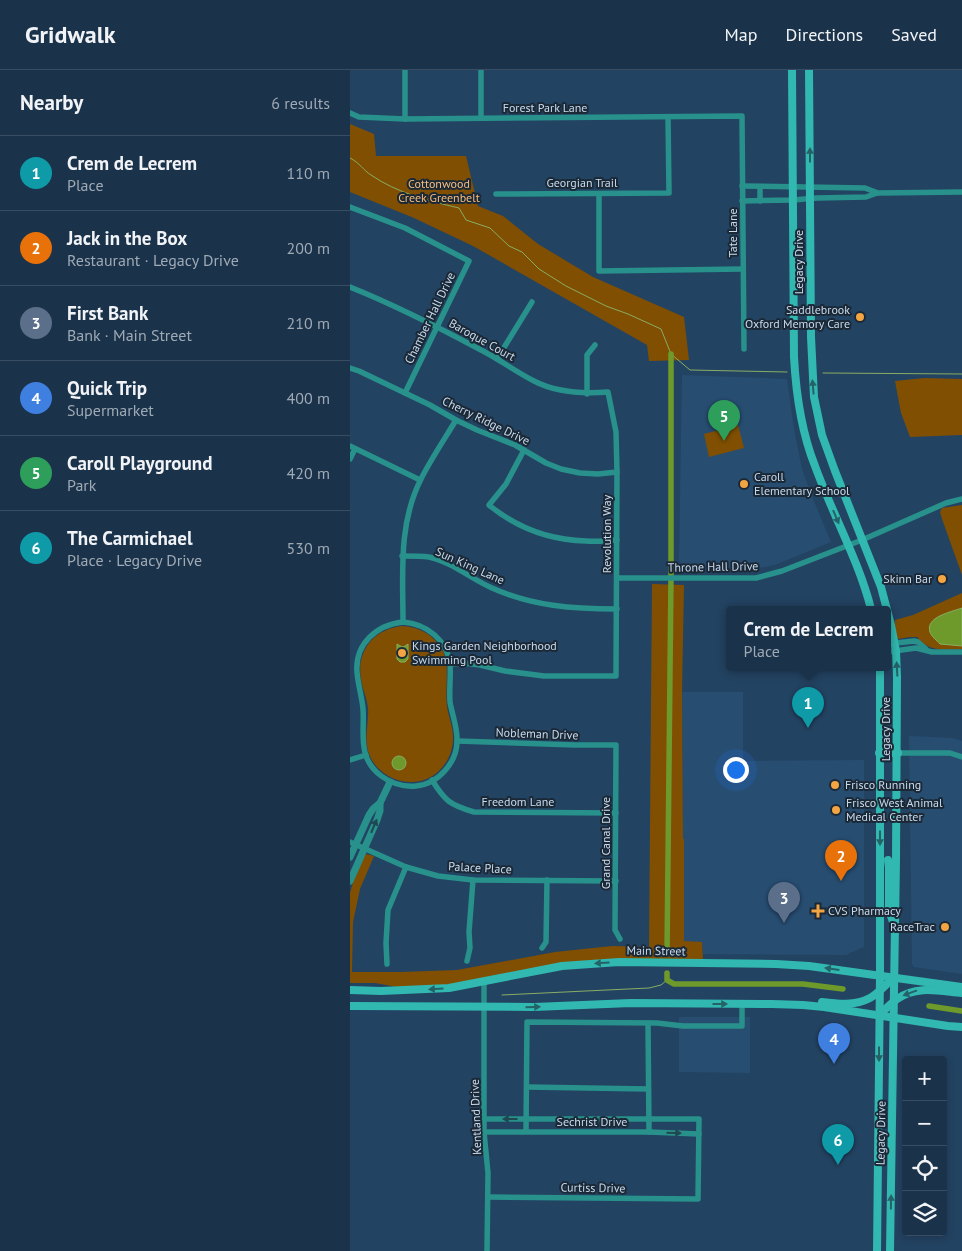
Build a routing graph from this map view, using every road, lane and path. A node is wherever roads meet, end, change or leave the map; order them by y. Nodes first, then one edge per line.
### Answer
1 (405, 70) edge
2 (481, 70) edge
3 (792, 70) edge
4 (810, 70) edge
5 (350, 112) edge
6 (742, 116) joint
7 (668, 117) junction
8 (481, 118) junction
9 (405, 119) junction
10 (742, 186) junction
11 (760, 186) junction
12 (793, 187) junction
13 (810, 188) junction
14 (962, 192) edge
15 (878, 193) junction
16 (496, 194) dead end
17 (599, 194) junction
18 (810, 198) junction
19 (760, 200) junction
20 (793, 200) junction
21 (742, 201) junction
22 (350, 207) edge
23 (743, 269) junction
24 (350, 287) edge
25 (532, 302) dead end
26 (437, 327) junction
27 (595, 345) dead end
28 (794, 348) junction
29 (744, 349) dead end
30 (811, 349) junction
31 (497, 359) junction
32 (350, 368) edge
33 (608, 392) joint
34 (405, 393) junction
35 (587, 394) junction
36 (456, 420) junction
37 (353, 447) edge
38 (524, 450) junction
39 (350, 459) edge
40 (617, 472) junction
41 (420, 480) junction
42 (962, 499) edge
43 (617, 540) junction
44 (862, 540) junction
45 (847, 545) junction
46 (402, 556) junction
47 (617, 578) junction
48 (870, 606) edge
49 (887, 606) edge
50 (617, 609) junction
51 (403, 622) junction
52 (892, 646) edge
53 (962, 652) edge
54 (450, 664) junction
55 (880, 671) edge
56 (353, 674) edge
57 (457, 741) junction
58 (616, 745) joint
59 (879, 753) junction
60 (898, 753) junction
61 (366, 755) junction
62 (962, 757) edge
63 (350, 760) edge
64 (432, 780) junction
65 (390, 782) junction
66 (380, 803) junction
67 (616, 812) junction
68 (353, 844) edge
69 (364, 849) junction
70 (350, 857) edge
71 (884, 859) junction
72 (896, 860) junction
73 (406, 868) junction
74 (473, 880) junction
75 (548, 880) junction
76 (350, 881) edge
77 (616, 881) junction
78 (896, 928) junction
79 (620, 939) dead end
80 (542, 948) dead end
81 (467, 961) dead end
82 (387, 964) dead end
83 (880, 976) junction
84 (894, 977) junction
85 (484, 982) junction
86 (962, 987) edge
87 (350, 990) edge
88 (880, 990) junction
89 (962, 993) edge
90 (894, 1001) junction
91 (742, 1004) junction
92 (772, 1004) junction
93 (350, 1006) edge
94 (484, 1007) junction
95 (879, 1016) junction
96 (894, 1018) junction
97 (648, 1023) junction
98 (962, 1027) edge
99 (527, 1088) junction
100 (648, 1089) junction
101 (484, 1118) junction
102 (526, 1118) junction
103 (649, 1119) junction
104 (878, 1129) junction
105 (892, 1129) junction
106 (526, 1131) junction
107 (484, 1132) junction
108 (649, 1132) junction
109 (699, 1134) junction
110 (488, 1197) junction
111 (877, 1247) edge
112 (890, 1247) edge
113 (487, 1251) edge

1 - 9 street
2 - 8 street
3 - 12 main road, Legacy Drive
13 -> 4 main road, Legacy Drive
5 - 9 street, Forest Park Lane
6 - 7 street, Forest Park Lane
6 - 10 street, Tate Lane
7 - 8 street, Forest Park Lane
7 - 17 street, Georgian Trail
8 - 9 street, Forest Park Lane
10 - 11 street
10 - 21 street, Tate Lane
11 - 12 street
11 - 19 street
12 - 13 street
12 - 20 main road, Legacy Drive
13 - 15 street
13 - 18 main road, Legacy Drive
14 - 15 street
15 - 18 street
16 - 17 street, Georgian Trail
17 - 23 street
18 - 20 street
18 - 30 main road, Legacy Drive
19 - 20 street
19 - 21 street
20 - 28 main road, Legacy Drive
21 - 23 street, Tate Lane
22 - 26 street, Chamber Hall Drive
23 - 29 street, Tate Lane
24 - 26 street, Baroque Court
25 - 31 street
26 - 31 street, Baroque Court
26 - 34 street, Chamber Hall Drive
27 - 35 street
28 - 30 main road
28 -> 45 main road, Legacy Drive
44 -> 30 main road, Legacy Drive
31 - 35 street, Baroque Court
32 - 34 street, Cherry Ridge Drive
33 - 35 street, Baroque Court
33 - 40 street, Revolution Way
34 - 36 street, Cherry Ridge Drive
36 - 38 street, Cherry Ridge Drive
36 - 41 street
37 - 39 street
37 - 41 street
38 - 40 street, Cherry Ridge Drive
38 - 43 street
40 - 43 street, Revolution Way
41 - 46 street
42 - 44 street, Throne Hall Drive
43 - 47 street, Revolution Way
44 - 45 street, Throne Hall Drive
44 - 49 main road, Legacy Drive
45 - 47 street, Throne Hall Drive
45 - 48 main road, Legacy Drive
46 - 50 street, Sun King Lane
46 - 51 street
47 - 50 street, Revolution Way
50 - 54 street, Revolution Way
51 - 54 street
51 - 56 street
52 - 53 street
60 -> 52 main road, Legacy Drive
54 - 57 street
55 - 59 main road, Legacy Drive
56 - 61 street
57 - 58 street, Nobleman Drive
57 - 64 street
58 - 67 street, Grand Canal Drive
59 - 60 main road
59 -> 71 main road, Legacy Drive
60 - 62 street
60 - 72 main road, Legacy Drive
61 - 63 street
61 - 65 street
64 - 65 street
64 - 67 street, Freedom Lane
65 - 66 street
66 - 68 street
69 -> 66 street
67 - 77 street, Grand Canal Drive
68 - 69 street, Palace Place
68 - 70 street
69 - 73 street, Palace Place
69 - 76 street
71 - 72 main road
71 - 78 main road
71 - 83 main road, Legacy Drive
72 - 78 main road, Legacy Drive
73 - 74 street, Palace Place
73 - 82 street
74 - 75 street, Palace Place
74 - 81 street
75 - 77 street, Palace Place
75 - 80 street
77 - 79 street, Grand Canal Drive
78 - 84 main road, Legacy Drive
83 - 84 main road, Main Street
83 -> 85 main road, Main Street
83 - 88 main road, Legacy Drive
84 - 86 main road, Main Street
84 - 88 main road
84 - 90 main road, Legacy Drive
85 -> 87 main road, Main Street
85 - 94 street, Kentland Drive
88 - 92 main road
88 - 95 main road, Legacy Drive
89 -> 90 main road
90 - 95 main road
90 - 96 main road, Legacy Drive
91 - 92 main road
94 -> 91 main road
91 - 97 street
92 - 95 main road
93 - 94 main road
94 - 101 street, Kentland Drive
95 - 96 main road
95 -> 104 main road, Legacy Drive
96 - 98 main road
96 - 105 main road, Legacy Drive
97 - 99 street
97 - 100 street
99 - 100 street
99 - 102 street
100 - 103 street
102 -> 101 street, Sechrist Drive
101 - 107 street, Kentland Drive
102 - 103 street, Sechrist Drive
102 - 106 street
103 - 108 street
103 - 109 street, Sechrist Drive
104 - 105 main road
104 - 111 main road, Legacy Drive
112 -> 105 main road, Legacy Drive
106 - 107 street, Sechrist Drive
106 - 108 street, Sechrist Drive
107 - 110 street, Kentland Drive
108 -> 109 street, Sechrist Drive
109 - 110 street, Curtiss Drive
110 - 113 street, Kentland Drive
111 - 112 main road

